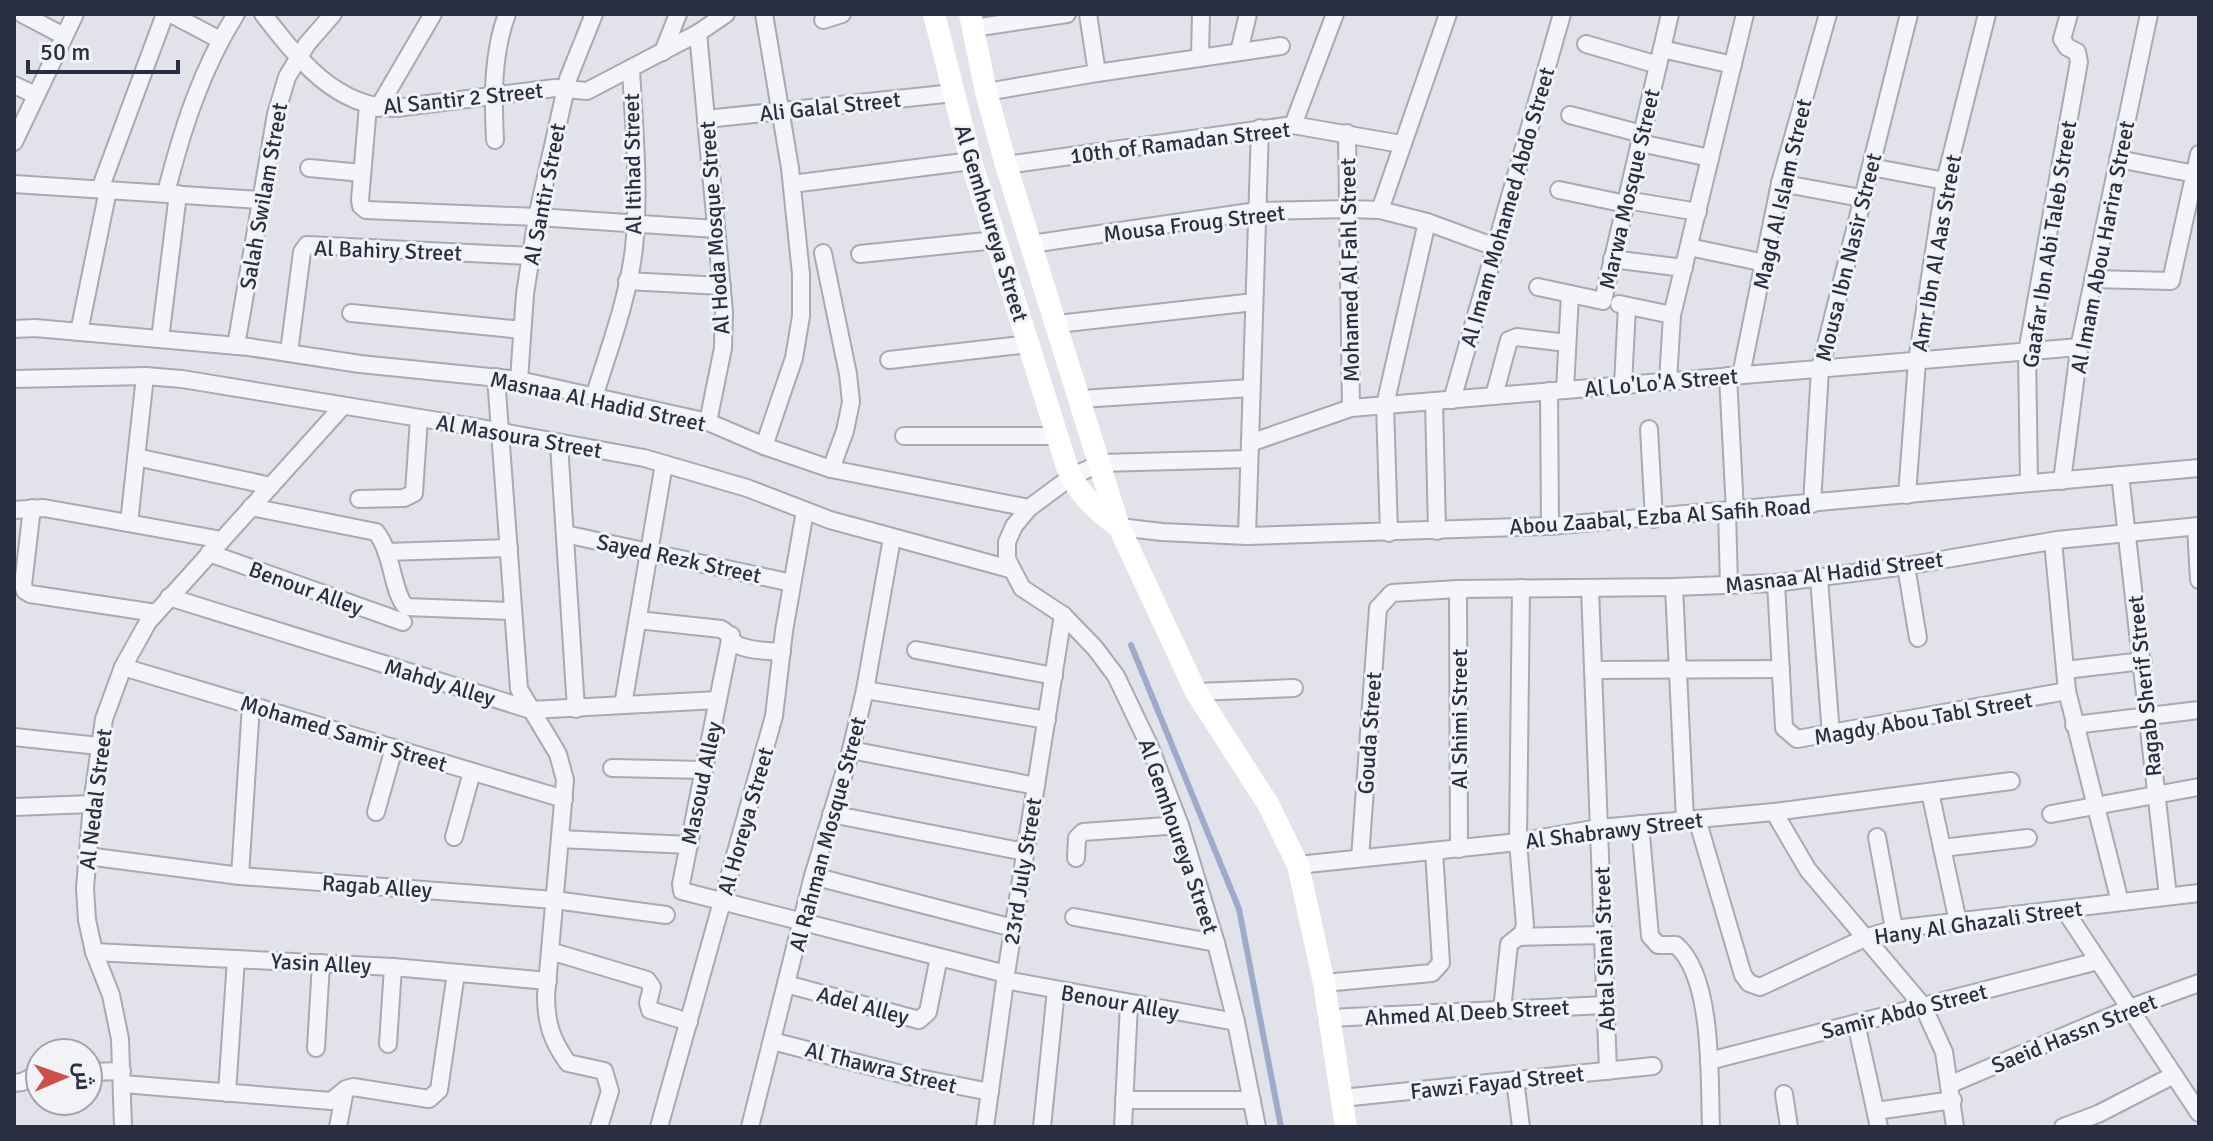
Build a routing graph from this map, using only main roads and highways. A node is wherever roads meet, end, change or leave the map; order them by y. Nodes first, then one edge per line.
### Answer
1 (934, 14) edge
2 (972, 21) edge
3 (1119, 527) junction
4 (1346, 1127) edge

1 - 3 main road, Al Gemhoureya Street
2 - 3 main road, Al Gemhoureya Street
3 - 4 main road, Al Gemhoureya Street

